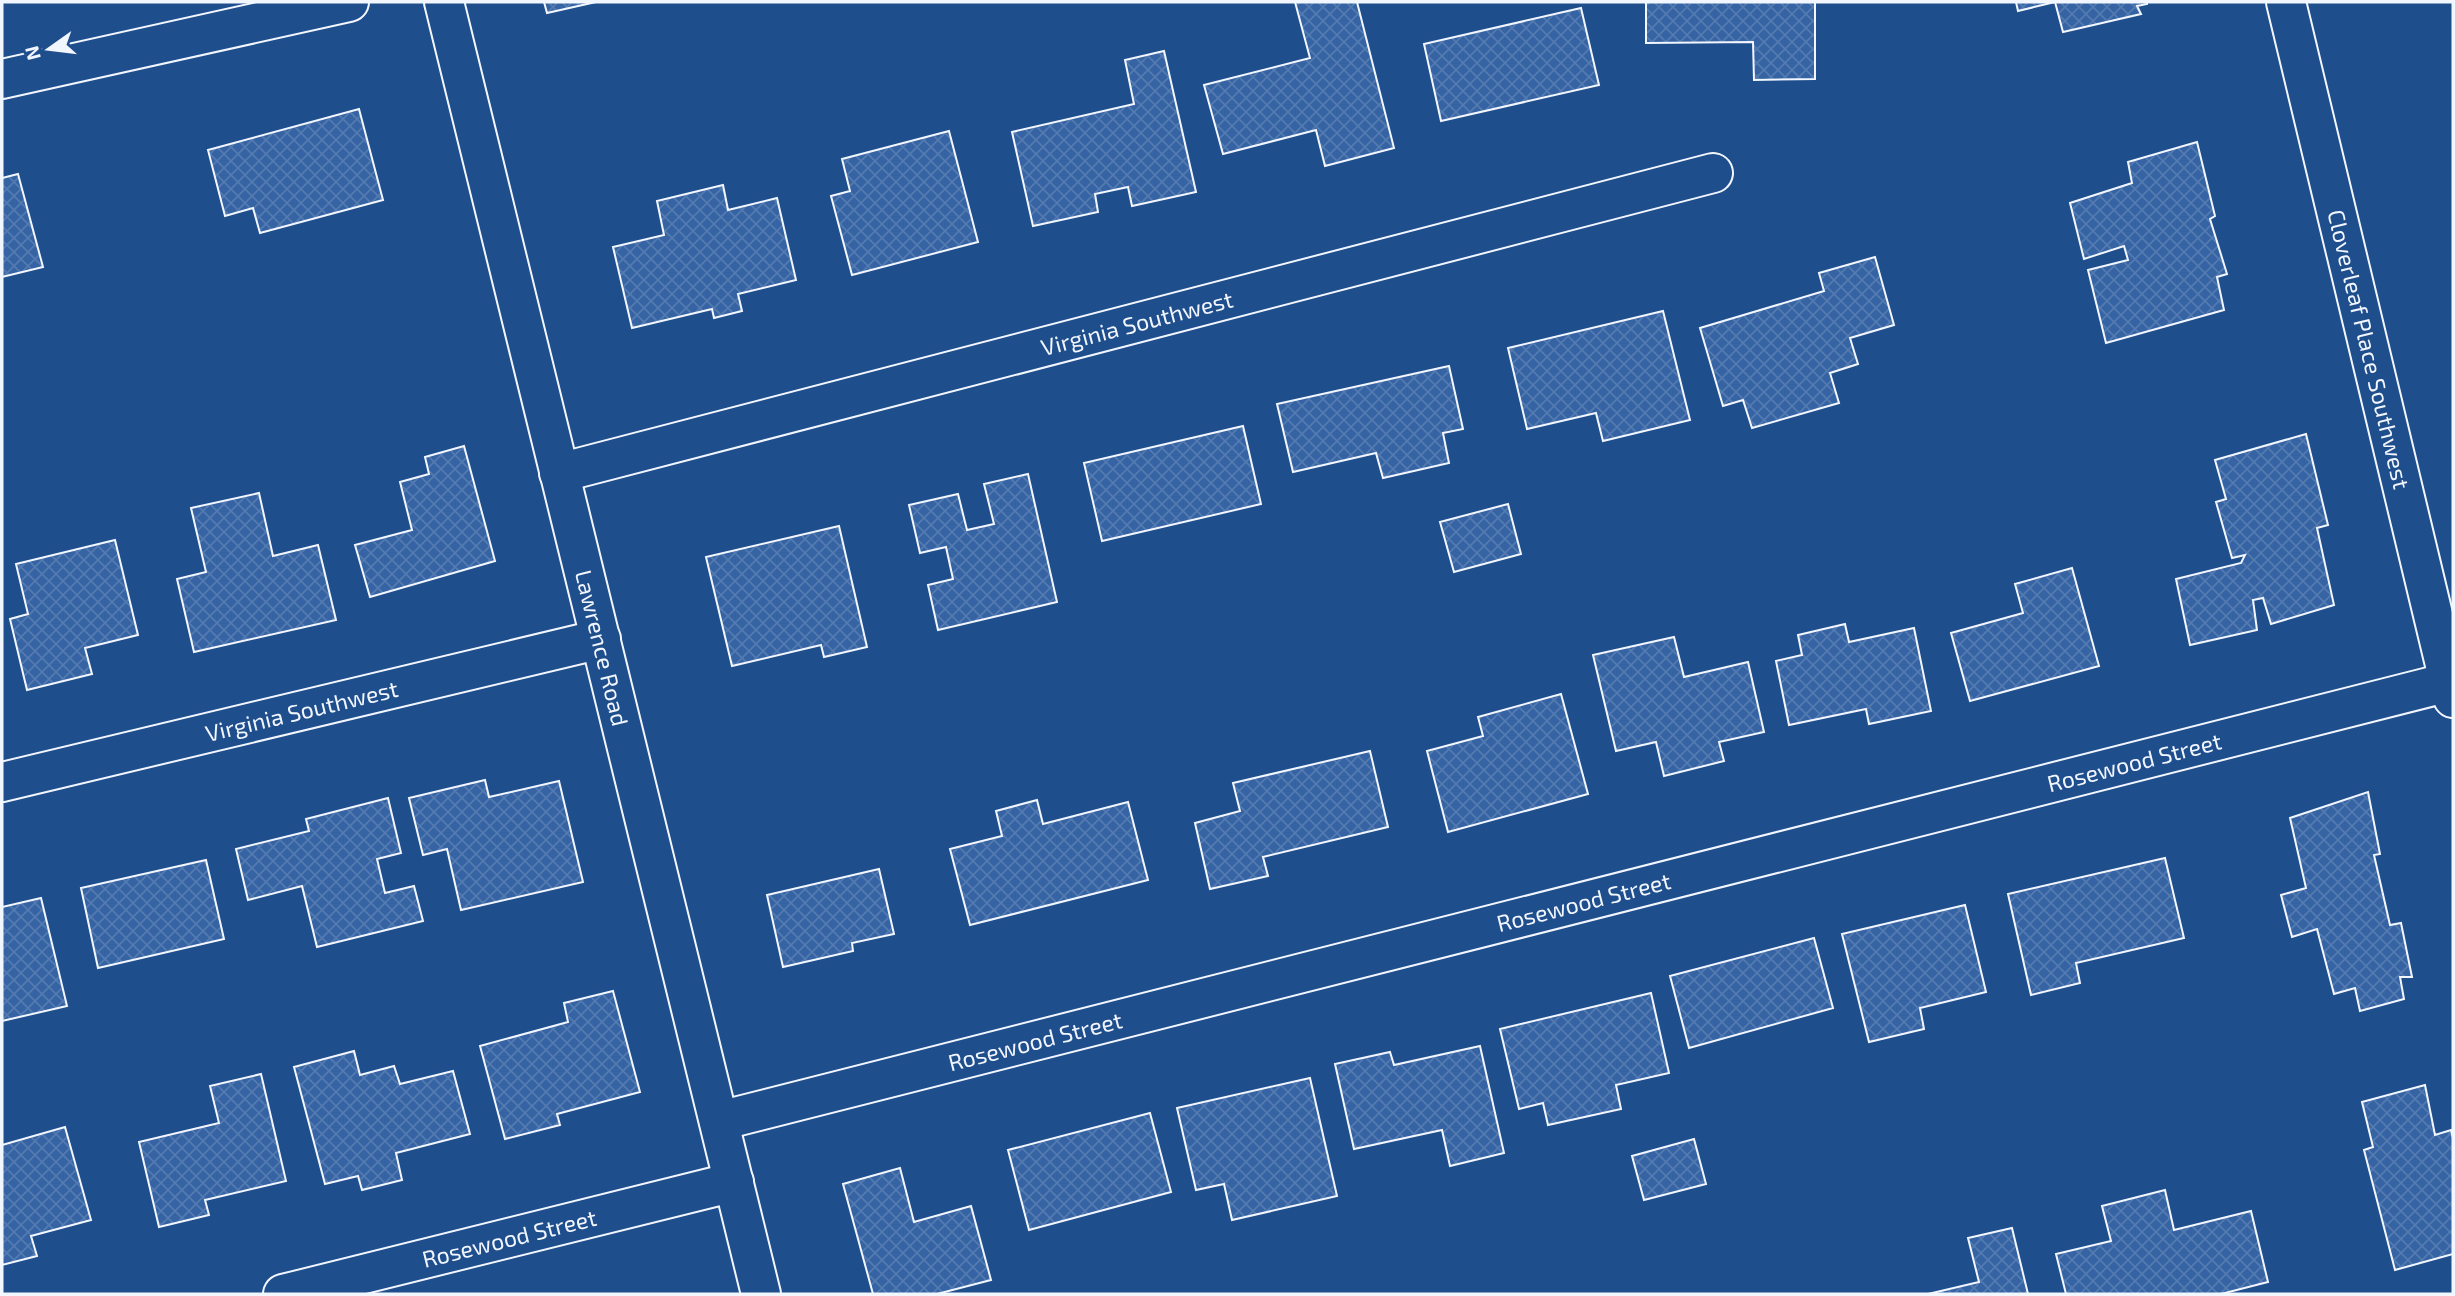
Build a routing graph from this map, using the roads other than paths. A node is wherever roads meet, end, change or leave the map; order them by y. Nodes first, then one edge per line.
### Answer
1 (349, 2) edge
2 (444, 2) edge
3 (2286, 2) edge
4 (2, 79) edge
5 (1713, 173) dead end
6 (559, 473) junction
7 (601, 639) junction
8 (2452, 687) edge
9 (2, 782) edge
10 (719, 1121) junction
11 (734, 1182) junction
12 (283, 1294) edge
13 (761, 1294) edge

1 - 4 street
2 - 6 street, Lawrence Road
3 - 8 street, Cloverleaf Place Southwest
5 - 6 street, Virginia Southwest
6 - 7 street, Lawrence Road
7 - 9 street, Virginia Southwest
7 - 10 street, Lawrence Road
8 - 10 street, Rosewood Street
10 - 11 street, Lawrence Road
11 - 12 street, Rosewood Street
11 - 13 street, Lawrence Road

